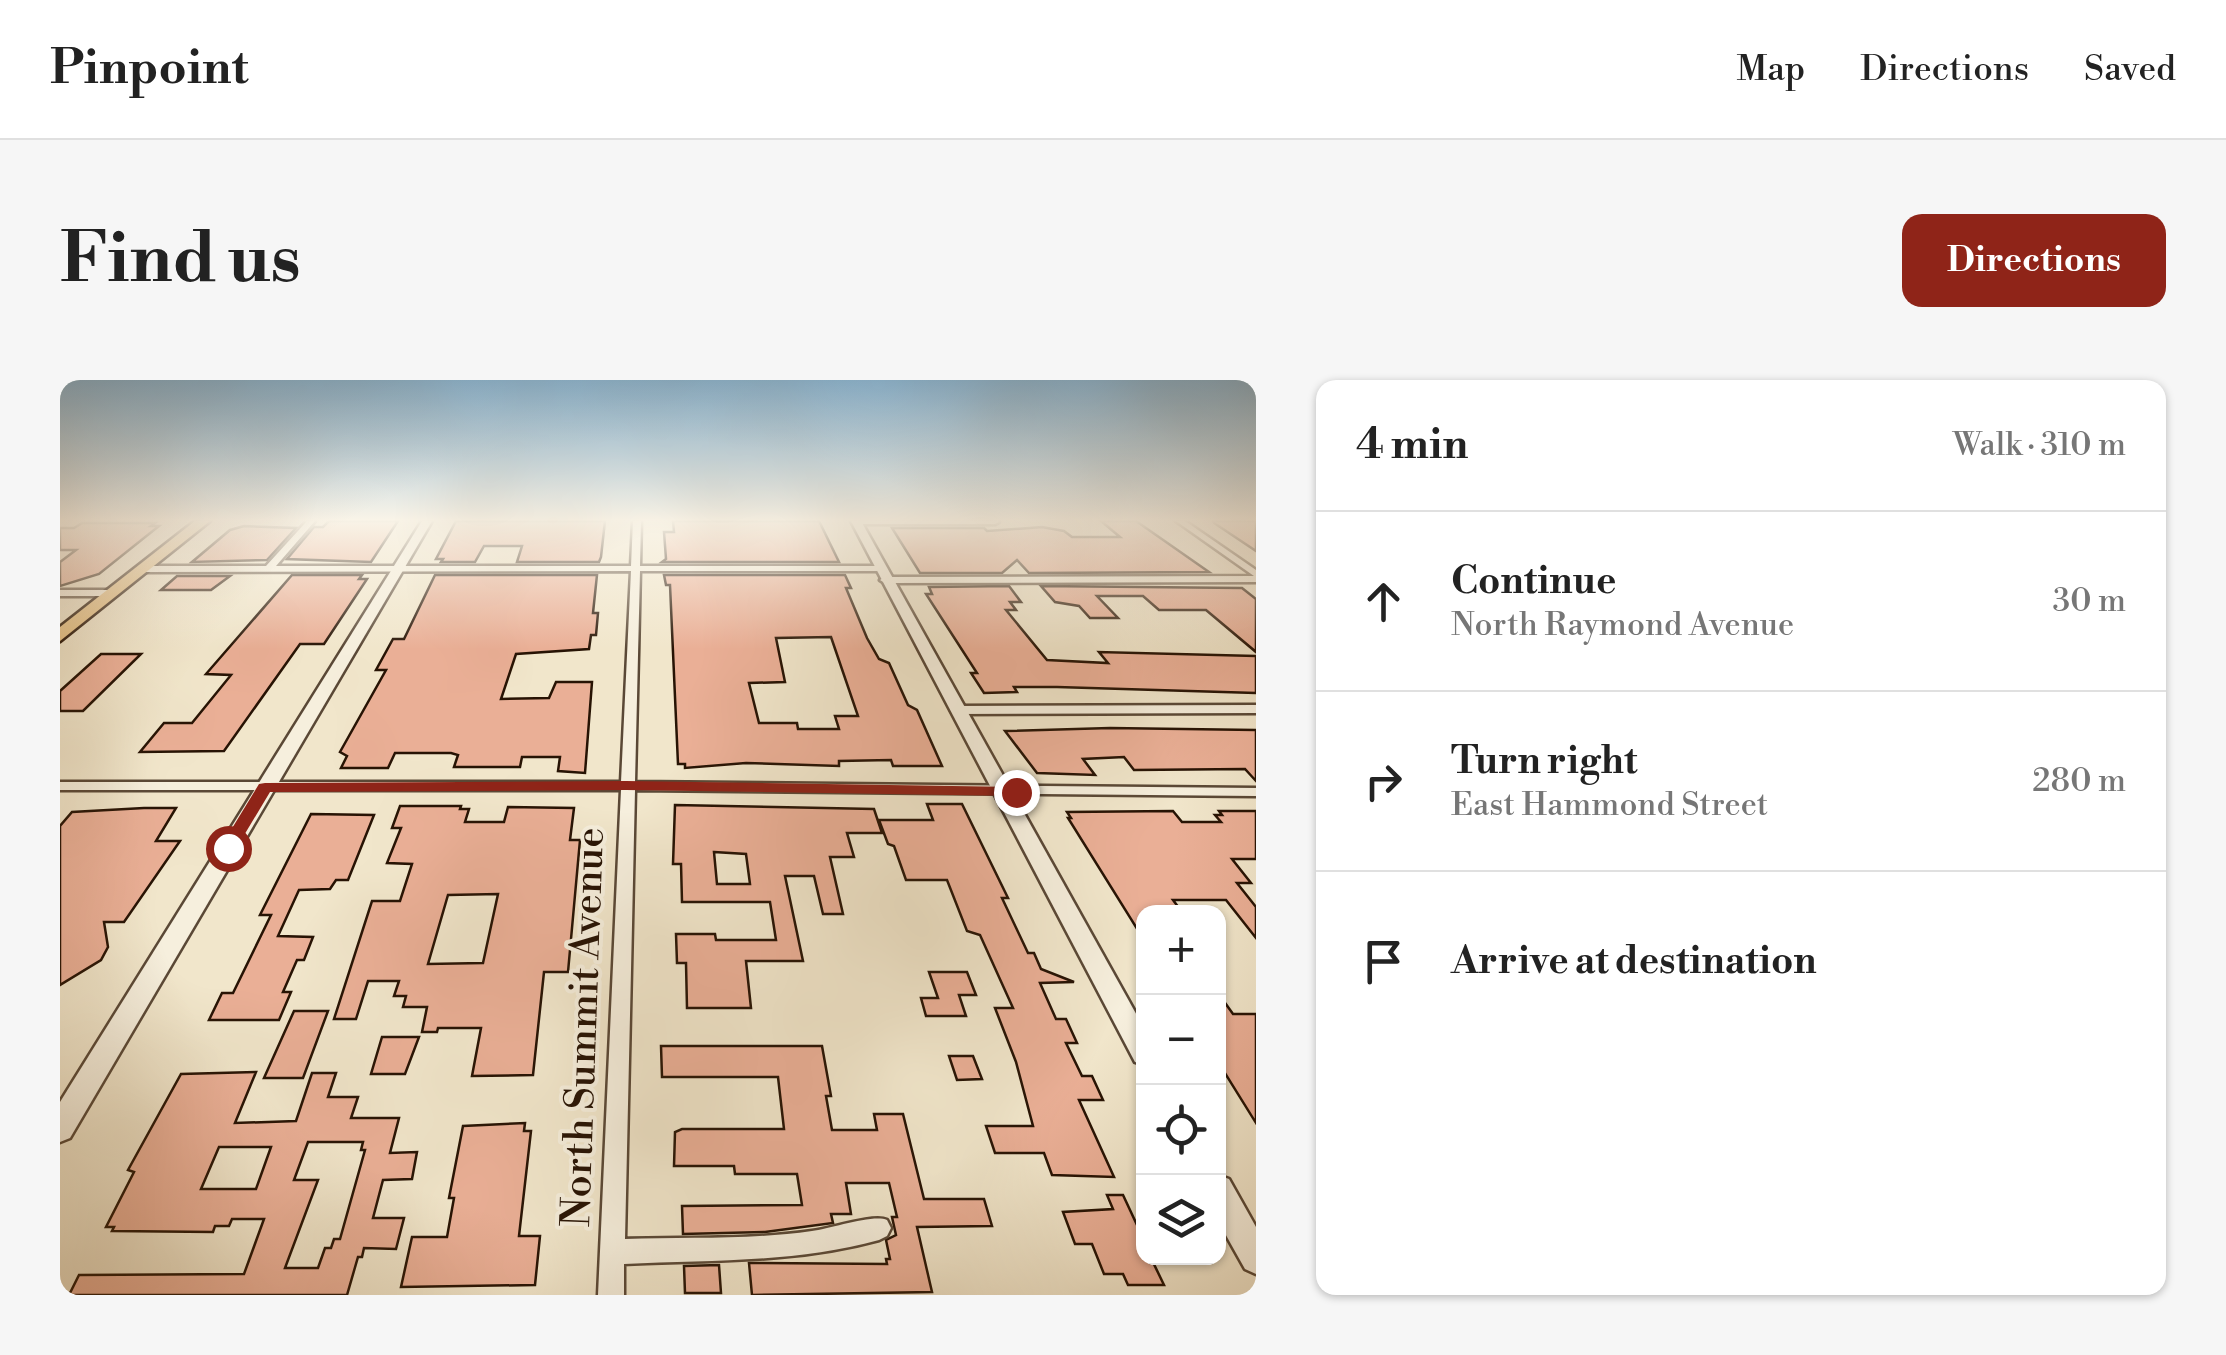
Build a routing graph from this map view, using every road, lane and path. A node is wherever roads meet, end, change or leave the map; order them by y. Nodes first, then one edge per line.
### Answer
1 (149, 564) edge
2 (272, 564) edge
3 (401, 564) edge
4 (635, 564) edge
5 (877, 564) edge
6 (635, 567) junction
7 (268, 568) junction
8 (398, 568) junction
9 (142, 569) junction
10 (882, 574) junction
11 (1256, 576) edge
12 (60, 593) edge
13 (114, 593) junction
14 (60, 636) edge
15 (1256, 709) edge
16 (957, 710) junction
17 (60, 786) edge
18 (626, 786) junction
19 (265, 787) junction
20 (1000, 792) junction
21 (1256, 792) edge
22 (1136, 1039) edge
23 (60, 1128) edge
24 (1226, 1204) edge
25 (879, 1228) dead end
26 (612, 1252) junction
27 (1256, 1258) edge
28 (611, 1295) edge

1 - 9 main road
2 - 7 street
3 - 8 street
4 - 6 street, North Summit Avenue
5 - 10 street
6 - 8 street
6 - 10 street
6 - 18 street, North Summit Avenue
7 - 8 street
7 - 9 street
8 - 19 street
9 - 13 main road
10 - 11 street
10 - 16 street
12 - 13 street
13 - 14 main road
15 - 16 street
16 - 20 street
17 - 19 street
18 - 19 street
18 - 20 street
18 - 26 street, North Summit Avenue
19 - 23 street
20 - 21 street
20 - 22 street
24 - 27 street
25 - 26 street
26 - 28 street, North Summit Avenue

